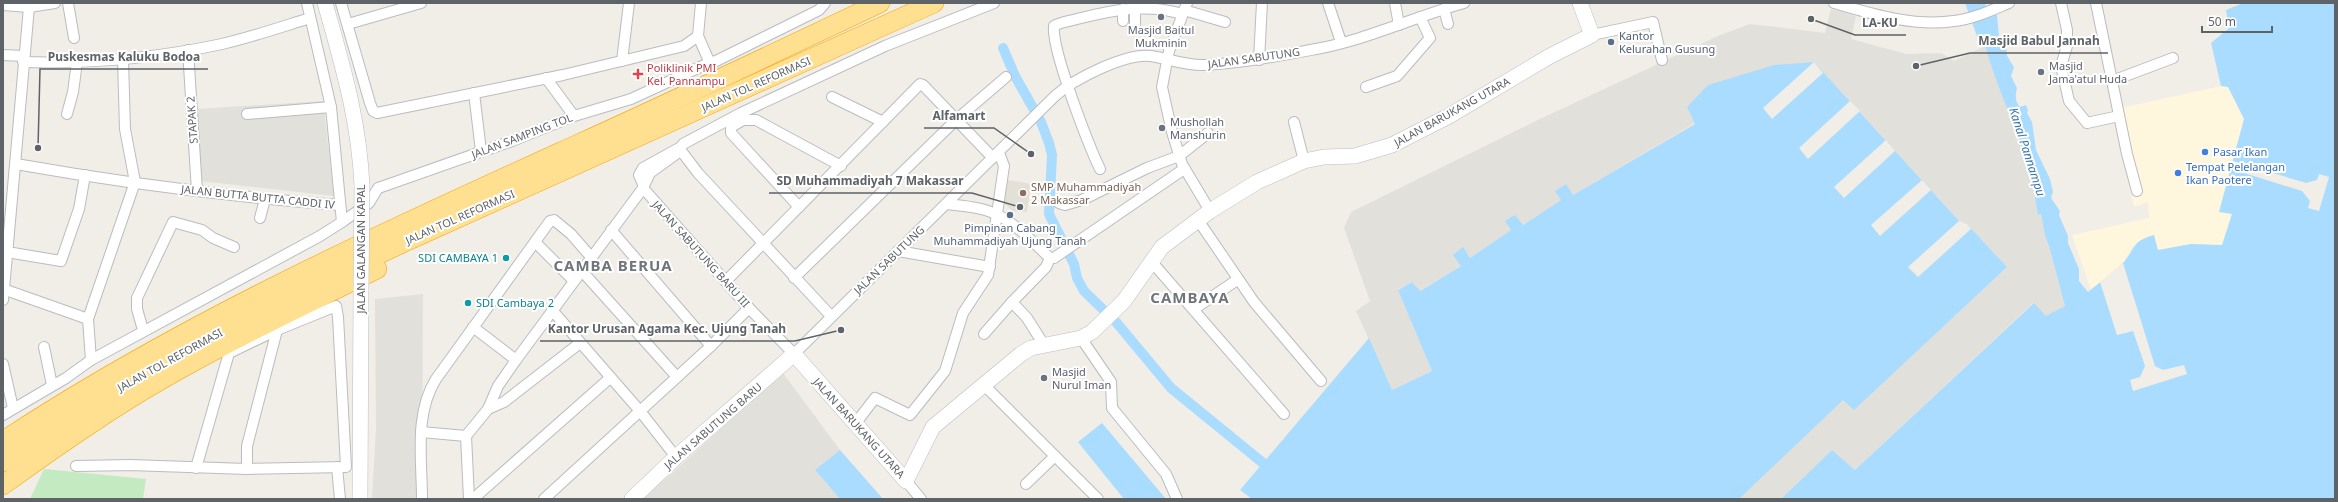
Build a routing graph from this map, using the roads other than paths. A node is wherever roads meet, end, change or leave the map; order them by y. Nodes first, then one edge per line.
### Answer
1 (54, 3) edge
2 (68, 3) edge
3 (307, 3) edge
4 (325, 3) edge
5 (341, 3) edge
6 (421, 3) edge
7 (629, 3) edge
8 (701, 3) edge
9 (825, 3) edge
10 (880, 3) edge
11 (934, 3) edge
12 (994, 3) edge
13 (1262, 3) edge
14 (1328, 3) edge
15 (1395, 3) edge
16 (1464, 3) edge
17 (1580, 3) edge
18 (1834, 3) edge
19 (2009, 3) edge
20 (2061, 3) edge
21 (2096, 3) edge
22 (3, 5) edge
23 (1135, 6) edge
24 (1168, 6) edge
25 (29, 7) junction
26 (1100, 8) edge
27 (1123, 9) junction
28 (1184, 9) edge
29 (1444, 9) junction
30 (1987, 9) edge
31 (310, 18) junction
32 (1420, 18) junction
33 (1123, 21) dead end
34 (1225, 22) dead end
35 (348, 24) junction
36 (1135, 24) dead end
37 (1448, 24) dead end
38 (1399, 25) junction
39 (1592, 35) junction
40 (698, 36) junction
41 (74, 38) dead end
42 (1341, 42) junction
43 (188, 50) junction
44 (3, 55) edge
45 (2173, 58) dead end
46 (24, 59) junction
47 (123, 60) junction
48 (1167, 60) junction
49 (1259, 60) junction
50 (1662, 60) dead end
51 (622, 61) junction
52 (77, 62) junction
53 (711, 62) junction
54 (1006, 77) dead end
55 (546, 78) junction
56 (2112, 81) junction
57 (1068, 85) junction
58 (1366, 87) dead end
59 (474, 93) junction
60 (832, 97) dead end
61 (330, 107) junction
62 (695, 111) junction
63 (67, 114) dead end
64 (247, 114) dead end
65 (574, 116) junction
66 (2119, 116) junction
67 (957, 119) junction
68 (882, 122) junction
69 (1294, 122) dead end
70 (1208, 133) dead end
71 (481, 151) junction
72 (996, 156) junction
73 (1179, 156) junction
74 (1304, 161) junction
75 (16, 164) junction
76 (841, 166) junction
77 (1100, 169) dead end
78 (1184, 170) junction
79 (85, 175) junction
80 (135, 182) junction
81 (643, 186) junction
82 (197, 191) junction
83 (2138, 191) dead end
84 (265, 199) junction
85 (1059, 203) dead end
86 (947, 204) junction
87 (340, 205) junction
88 (799, 207) junction
89 (1210, 211) junction
90 (997, 214) junction
91 (260, 218) dead end
92 (1198, 220) junction
93 (342, 222) junction
94 (611, 230) junction
95 (763, 243) junction
96 (539, 246) dead end
97 (234, 247) dead end
98 (898, 251) junction
99 (7, 252) junction
100 (591, 257) junction
101 (1050, 258) junction
102 (1152, 261) junction
103 (990, 267) junction
104 (581, 270) junction
105 (794, 278) junction
106 (573, 280) junction
107 (1237, 280) junction
108 (726, 281) junction
109 (3, 290) edge
110 (3, 300) edge
111 (1012, 302) junction
112 (749, 308) junction
113 (1194, 309) junction
114 (552, 310) junction
115 (831, 316) junction
116 (88, 319) junction
117 (472, 327) junction
118 (143, 330) junction
119 (277, 330) junction
120 (984, 334) dead end
121 (1081, 338) junction
122 (580, 343) junction
123 (1044, 345) junction
124 (711, 346) junction
125 (44, 347) dead end
126 (794, 354) junction
127 (91, 360) junction
128 (516, 360) junction
129 (3, 364) edge
130 (677, 377) junction
131 (610, 378) junction
132 (1321, 381) dead end
133 (983, 384) junction
134 (52, 385) junction
135 (13, 408) junction
136 (488, 409) junction
137 (640, 411) junction
138 (1284, 414) dead end
139 (3, 415) edge
140 (855, 424) junction
141 (421, 432) junction
142 (466, 436) junction
143 (4, 441) edge
144 (1055, 456) junction
145 (676, 457) junction
146 (3, 463) edge
147 (76, 466) dead end
148 (337, 467) junction
149 (196, 468) junction
150 (247, 469) junction
151 (906, 481) junction
152 (1026, 484) dead end
153 (3, 485) edge
154 (340, 499) edge
155 (360, 499) edge
156 (422, 499) edge
157 (469, 499) edge
158 (472, 499) edge
159 (544, 499) edge
160 (632, 499) edge
161 (921, 499) edge
162 (1098, 499) edge
163 (1177, 499) edge

1 - 25 street
2 - 41 street
3 - 31 street
4 - 155 street, JALAN GALANGAN KAPAL, bridge
5 - 35 street
6 - 35 street
7 - 51 street
8 - 40 street
9 - 53 street, JALAN SAMPING TOL
10 - 143 highway, JALAN TOL REFORMASI
11 - 62 highway, JALAN TOL REFORMASI
12 - 81 street
13 - 49 street
14 - 42 street
15 - 38 street
16 - 29 street, JALAN SABUTUNG
17 - 39 street
18 - 30 street
19 - 30 street
20 - 66 street
21 - 56 street
22 - 25 street
23 - 24 street
23 - 27 street
23 - 36 street
24 - 28 street
25 - 46 street
26 - 27 street
26 - 57 street
27 - 33 street
28 - 34 street
28 - 48 street
29 - 32 street, JALAN SABUTUNG
29 - 37 street
31 - 43 street
31 - 61 street
32 - 38 street, JALAN SABUTUNG
32 - 58 street
35 - 59 street
38 - 42 street, JALAN SABUTUNG
39 - 50 street
39 - 74 street, JALAN BARUKANG UTARA
40 - 51 street
40 - 53 street
42 - 49 street, JALAN SABUTUNG
43 - 47 street
43 - 82 street, STAPAK 2
44 - 46 street
45 - 56 street
46 - 52 street
46 - 75 street
47 - 52 street
47 - 80 street
48 - 49 street, JALAN SABUTUNG
48 - 57 street, JALAN SABUTUNG
48 - 73 street
51 - 55 street
52 - 63 street
53 - 65 street, JALAN SAMPING TOL
54 - 67 street
55 - 59 street
55 - 65 street
56 - 66 street
57 - 72 street, JALAN SABUTUNG
57 - 77 street
59 - 71 street
60 - 68 street
61 - 64 street
61 - 87 street
62 - 146 highway, JALAN TOL REFORMASI
62 - 153 highway
65 - 71 street, JALAN SAMPING TOL
66 - 83 street
67 - 68 street
67 - 72 street
67 - 105 street
68 - 76 street
69 - 74 street
70 - 73 street
71 - 93 street, JALAN SAMPING TOL
72 - 86 street, JALAN SABUTUNG
72 - 90 street
73 - 78 street
73 - 85 street
74 - 89 street, JALAN BARUKANG UTARA
75 - 79 street, JALAN BUTTA BUTTA CADDI IV
75 - 99 street
76 - 88 street
76 - 88 street
78 - 89 street
78 - 101 street
79 - 80 street, JALAN BUTTA BUTTA CADDI IV
79 - 99 street
80 - 82 street, JALAN BUTTA BUTTA CADDI IV
80 - 116 street
81 - 94 street
81 - 95 street
81 - 108 street, JALAN SABUTUNG BARU III
82 - 84 street, JALAN BUTTA BUTTA CADDI IV
84 - 87 street, JALAN BUTTA BUTTA CADDI IV
84 - 91 street
86 - 90 street
86 - 98 street, JALAN SABUTUNG
87 - 93 street, JALAN BUTTA BUTTA CADDI IV
88 - 95 street
89 - 92 street, JALAN BARUKANG UTARA
90 - 101 street
90 - 103 street
92 - 102 street, JALAN BARUKANG UTARA
92 - 107 street
93 - 118 street, JALAN BUTTA BUTTA CADDI IV
94 - 100 street
94 - 124 street
95 - 105 street
95 - 108 street
96 - 106 street
97 - 118 street
98 - 103 street
98 - 115 street, JALAN SABUTUNG
99 - 109 street
100 - 104 street
100 - 117 street
101 - 111 street
102 - 113 street
102 - 121 street, JALAN BARUKANG UTARA
103 - 140 street
104 - 106 street
104 - 130 street
105 - 115 street
106 - 114 street
107 - 113 street
107 - 132 street
108 - 112 street, JALAN SABUTUNG BARU III
109 - 110 street
109 - 116 street
111 - 120 street
111 - 123 street
112 - 124 street
112 - 126 street, JALAN SABUTUNG BARU III
113 - 138 street
114 - 122 street
114 - 128 street
115 - 126 street, JALAN SABUTUNG
116 - 127 street
117 - 128 street
117 - 141 street
118 - 127 street, JALAN BUTTA BUTTA CADDI IV
119 - 148 street
119 - 149 street
119 - 150 street
121 - 123 street, JALAN BARUKANG UTARA
121 - 163 street
122 - 131 street
122 - 136 street
123 - 133 street, JALAN BARUKANG UTARA
124 - 130 street
125 - 134 street
126 - 140 street, JALAN BARUKANG UTARA
126 - 145 street, JALAN SABUTUNG BARU
127 - 134 street, JALAN BUTTA BUTTA CADDI IV
128 - 136 street
129 - 135 street
130 - 137 street
131 - 137 street
131 - 158 street
133 - 144 street
133 - 151 street, JALAN BARUKANG UTARA
134 - 135 street, JALAN BUTTA BUTTA CADDI IV
135 - 139 street, JALAN BUTTA BUTTA CADDI IV
136 - 142 street
137 - 145 street
137 - 159 street
140 - 151 street, JALAN BARUKANG UTARA
141 - 142 street
141 - 156 street
142 - 157 street
144 - 152 street
144 - 162 street
145 - 160 street, JALAN SABUTUNG BARU
147 - 149 street
148 - 150 street
148 - 154 street
149 - 150 street
151 - 161 street

